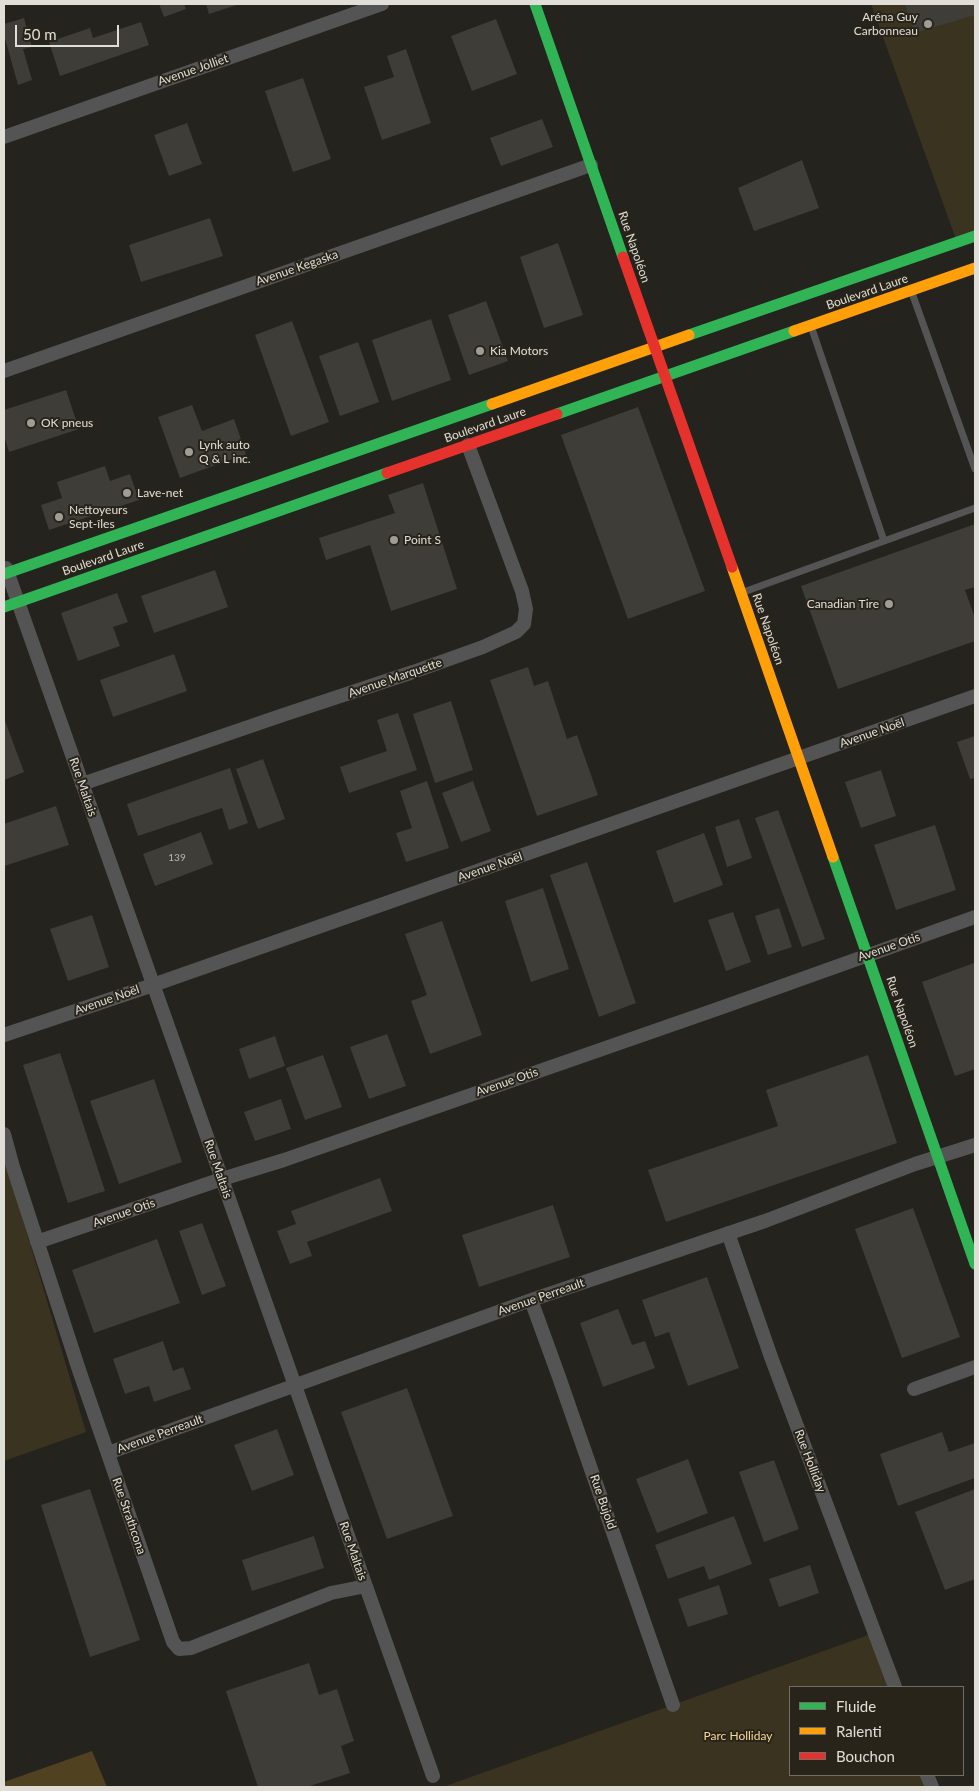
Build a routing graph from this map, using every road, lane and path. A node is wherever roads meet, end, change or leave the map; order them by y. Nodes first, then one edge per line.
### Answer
1 (382, 4) edge
2 (535, 4) edge
3 (4, 136) edge
4 (591, 165) junction
5 (975, 236) edge
6 (975, 268) edge
7 (911, 291) junction
8 (811, 326) junction
9 (655, 348) junction
10 (4, 371) edge
11 (665, 377) junction
12 (468, 445) junction
13 (975, 469) edge
14 (975, 508) edge
15 (884, 541) junction
16 (5, 570) edge
17 (741, 593) junction
18 (18, 602) junction
19 (4, 607) edge
20 (975, 696) edge
21 (798, 758) junction
22 (82, 784) junction
23 (975, 917) edge
24 (867, 955) junction
25 (153, 985) junction
26 (4, 1035) edge
27 (4, 1134) edge
28 (975, 1145) edge
29 (938, 1158) junction
30 (222, 1179) junction
31 (728, 1233) junction
32 (37, 1242) junction
33 (975, 1264) edge
34 (531, 1300) junction
35 (975, 1367) edge
36 (295, 1385) junction
37 (914, 1389) dead end
38 (108, 1452) junction
39 (366, 1586) junction
40 (894, 1686) edge
41 (673, 1705) dead end
42 (433, 1776) dead end

1 - 3 street, Avenue Jolliet
2 - 4 main road, Rue Napoléon
4 - 9 main road, Rue Napoléon
4 - 10 street, Avenue Kegaska
5 - 9 main road, Boulevard Laure
6 - 7 main road, Boulevard Laure
7 - 8 main road, Boulevard Laure
7 - 13 lane
8 - 11 main road, Boulevard Laure
8 - 15 lane
9 - 11 main road, Rue Napoléon
9 - 16 main road, Boulevard Laure
11 - 12 main road, Boulevard Laure
11 - 17 main road, Rue Napoléon
12 - 18 main road, Boulevard Laure
12 - 22 street, Avenue Marquette
14 - 15 lane
15 - 17 lane
16 - 18 street, Rue Maltais
17 - 21 main road, Rue Napoléon
18 - 19 main road, Boulevard Laure
18 - 22 street, Rue Maltais
20 - 21 street, Avenue Noël
21 - 24 main road, Rue Napoléon
21 - 25 street, Avenue Noël
22 - 25 street, Rue Maltais
23 - 24 street, Avenue Otis
24 - 29 main road, Rue Napoléon
24 - 30 street, Avenue Otis
25 - 26 street, Avenue Noël
25 - 30 street, Rue Maltais
27 - 32 street, Rue Strathcona
28 - 29 street, Avenue Perreault
29 - 31 street, Avenue Perreault
29 - 33 main road, Rue Napoléon
30 - 32 street, Avenue Otis
30 - 36 street, Rue Maltais
31 - 34 street, Avenue Perreault
31 - 40 street, Rue Holliday
32 - 38 street, Rue Strathcona
34 - 36 street, Avenue Perreault
34 - 41 street, Rue Bujold
35 - 37 street
36 - 38 street, Avenue Perreault
36 - 39 street, Rue Maltais
38 - 39 street, Rue Strathcona
39 - 42 street, Rue Maltais

